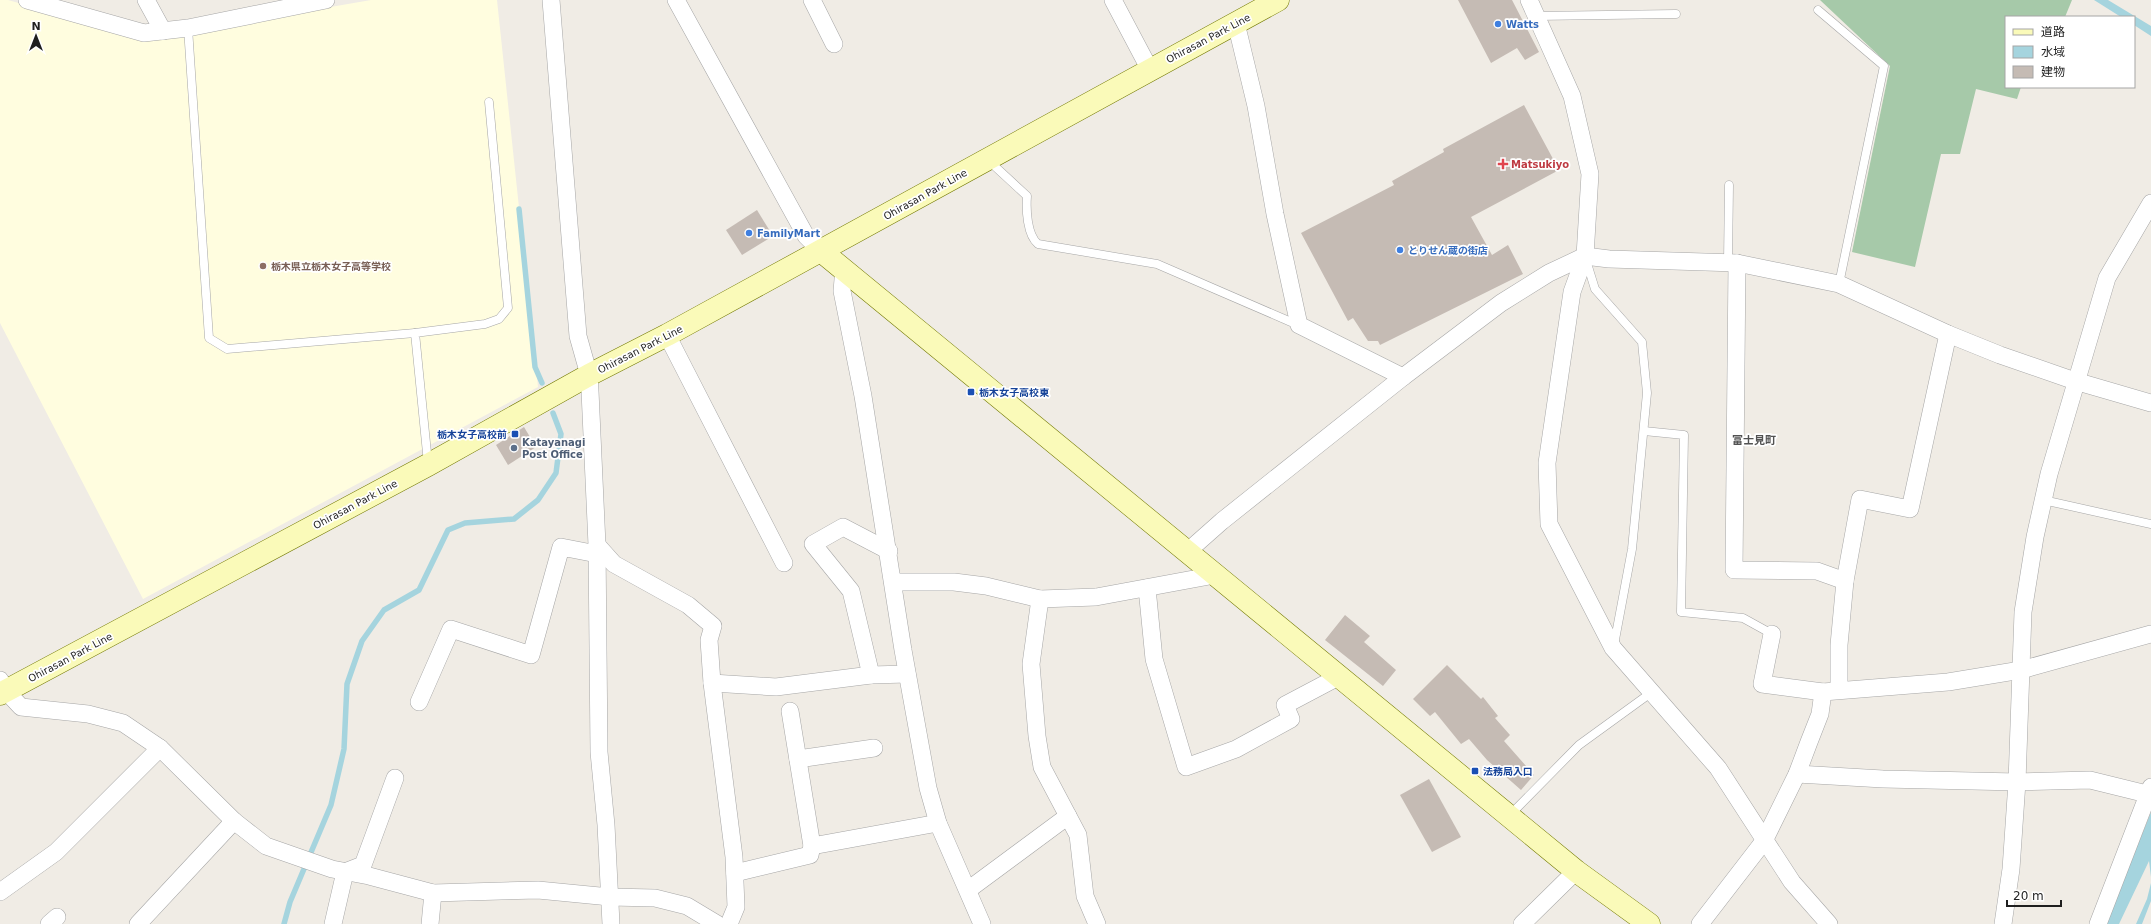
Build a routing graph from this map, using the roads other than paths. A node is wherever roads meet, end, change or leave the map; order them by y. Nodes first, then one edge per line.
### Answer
1 (27, 0) edge
2 (146, 0) edge
3 (326, 0) edge
4 (551, 0) edge
5 (676, 0) edge
6 (812, 0) edge
7 (1112, 0) edge
8 (1278, 0) edge
9 (1529, 0) edge
10 (1818, 10) dead end
11 (1676, 14) dead end
12 (1536, 16) junction
13 (1236, 23) junction
14 (188, 28) junction
15 (163, 31) junction
16 (834, 44) dead end
17 (1150, 70) junction
18 (489, 102) dead end
19 (988, 160) junction
20 (1729, 184) dead end
21 (2151, 203) edge
22 (821, 251) junction
23 (1585, 256) junction
24 (1732, 263) junction
25 (844, 268) junction
26 (1839, 284) junction
27 (1299, 326) junction
28 (415, 333) junction
29 (1948, 334) junction
30 (667, 335) junction
31 (589, 375) junction
32 (1403, 377) junction
33 (2075, 381) junction
34 (2151, 403) edge
35 (1644, 431) junction
36 (428, 465) junction
37 (2043, 500) junction
38 (2151, 524) edge
39 (597, 550) junction
40 (889, 552) junction
41 (1187, 552) junction
42 (784, 563) dead end
43 (1214, 575) junction
44 (1845, 581) junction
45 (894, 582) junction
46 (1147, 588) junction
47 (1040, 599) junction
48 (1772, 634) joint
49 (2151, 634) edge
50 (1614, 648) junction
51 (2021, 670) junction
52 (907, 674) junction
53 (871, 675) junction
54 (1338, 677) junction
55 (712, 683) junction
56 (2, 688) edge
57 (1831, 691) junction
58 (1652, 692) junction
59 (419, 702) dead end
60 (790, 712) dead end
61 (160, 748) junction
62 (874, 748) dead end
63 (798, 759) junction
64 (1797, 774) junction
65 (395, 778) dead end
66 (2017, 782) junction
67 (2150, 792) edge
68 (1068, 816) junction
69 (1509, 817) junction
70 (234, 821) junction
71 (938, 823) junction
72 (1764, 841) junction
73 (812, 846) junction
74 (346, 872) junction
75 (1576, 872) junction
76 (734, 873) junction
77 (968, 890) junction
78 (0, 892) edge
79 (432, 893) junction
80 (610, 897) junction
81 (138, 924) edge
82 (333, 924) edge
83 (430, 924) edge
84 (611, 924) edge
85 (717, 924) edge
86 (729, 924) edge
87 (982, 924) edge
88 (1097, 924) edge
89 (1522, 924) edge
90 (1649, 924) edge
91 (1700, 924) edge
92 (1829, 924) edge
93 (2002, 924) edge
94 (2098, 924) edge

1 - 15 street
2 - 15 street
3 - 14 street
4 - 31 street
5 - 22 street
6 - 16 street
7 - 17 street
8 - 13 main road, Ohirasan Park Line
9 - 12 street
10 - 26 lane
11 - 12 lane
12 - 23 street
13 - 17 main road, Ohirasan Park Line
13 - 27 street
14 - 15 street
14 - 28 lane
17 - 19 main road, Ohirasan Park Line
18 - 28 lane
19 - 22 main road, Ohirasan Park Line
19 - 27 lane
20 - 24 lane
21 - 33 street
22 - 25 main road
22 - 30 main road, Ohirasan Park Line
23 - 24 street
23 - 32 street
23 - 35 lane
23 - 50 street
24 - 26 street
24 - 44 street
25 - 40 street
25 - 41 main road
26 - 29 street
27 - 32 street
28 - 36 lane
29 - 33 street
29 - 44 street
30 - 31 main road, Ohirasan Park Line
30 - 42 street
31 - 36 main road, Ohirasan Park Line
31 - 39 street
32 - 41 street
33 - 34 street
33 - 37 street
35 - 48 lane
35 - 50 lane
36 - 56 main road, Ohirasan Park Line
37 - 38 lane
37 - 51 street
39 - 55 street
39 - 59 street
39 - 80 street
40 - 45 street
40 - 53 street
41 - 43 main road
43 - 46 street
43 - 54 main road
44 - 57 street
45 - 47 street
45 - 52 street
46 - 47 street
46 - 54 street
47 - 68 street
48 - 57 street
49 - 51 street
50 - 58 street
51 - 57 street
51 - 66 street
52 - 53 street
52 - 71 street
53 - 55 street
54 - 69 main road
55 - 76 street
56 - 61 street
57 - 64 street
58 - 69 lane
58 - 72 street
60 - 63 street
61 - 70 street
61 - 78 street
62 - 63 street
63 - 73 street
64 - 66 street
64 - 72 street
65 - 74 street
66 - 67 street
66 - 93 street
67 - 94 street
68 - 77 street
68 - 88 street
69 - 75 main road
70 - 74 street
70 - 81 street
71 - 73 street
71 - 77 street
72 - 91 street
72 - 92 street
73 - 76 street
74 - 79 street
74 - 82 street
75 - 89 street
75 - 90 main road
76 - 86 street
77 - 87 street
79 - 80 street
79 - 83 street
80 - 84 street
80 - 85 street

